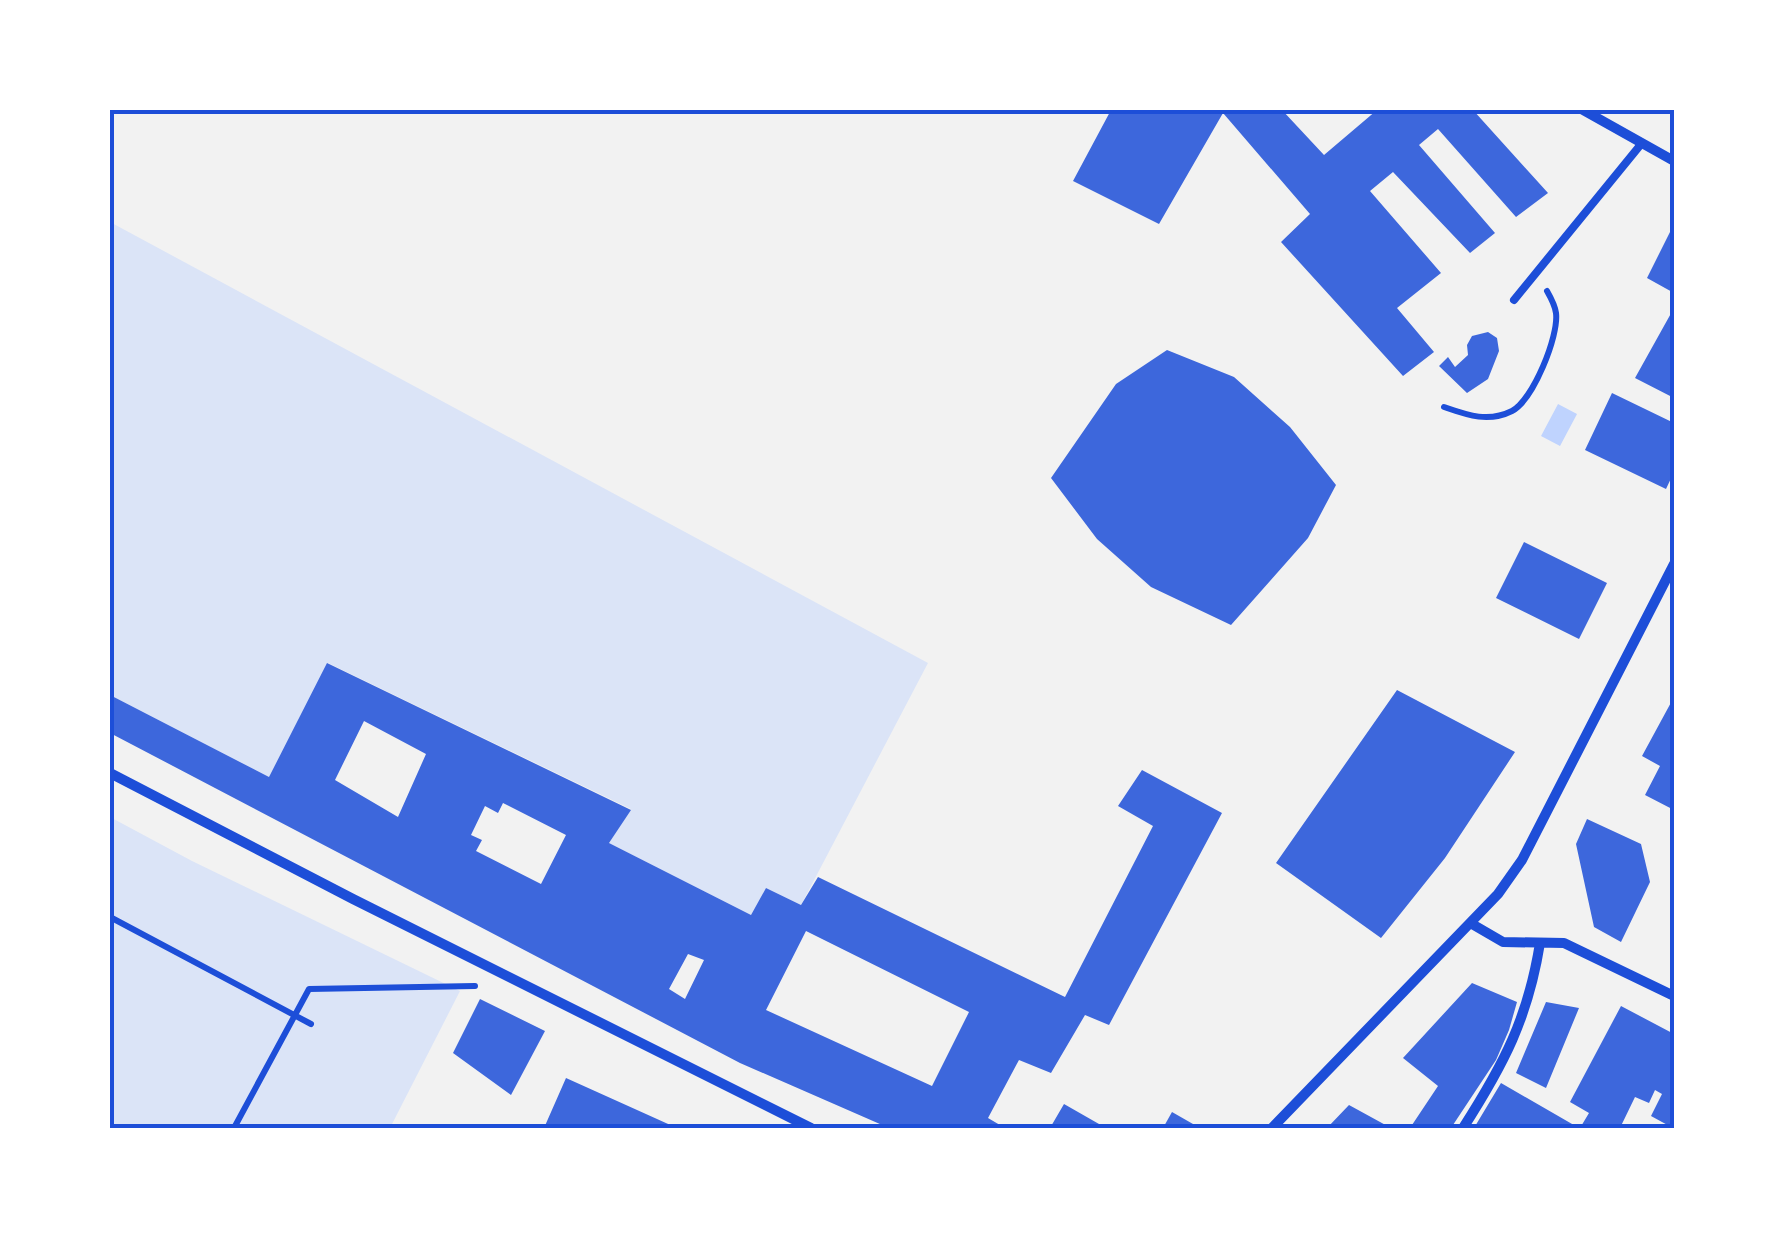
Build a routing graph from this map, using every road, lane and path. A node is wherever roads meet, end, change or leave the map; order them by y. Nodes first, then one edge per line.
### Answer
1 (1583, 110) edge
2 (1642, 143) junction
3 (1674, 144) edge
4 (1672, 160) edge
5 (1535, 274) junction
6 (1514, 300) dead end
7 (1444, 407) dead end
8 (1672, 571) edge
9 (110, 773) edge
10 (110, 916) edge
11 (1472, 924) junction
12 (1540, 943) junction
13 (522, 985) junction
14 (1674, 996) edge
15 (295, 1016) junction
16 (311, 1024) dead end
17 (234, 1128) edge
18 (811, 1128) edge
19 (1272, 1128) edge
20 (1464, 1128) edge

1 - 2 street
2 - 4 street
2 - 5 lane
3 - 4 street
5 - 6 lane
5 - 7 path
8 - 11 street
9 - 13 street
10 - 15 path
11 - 12 street
11 - 19 street
12 - 14 street
12 - 20 street
13 - 15 path
13 - 18 street
15 - 16 path
15 - 17 path

